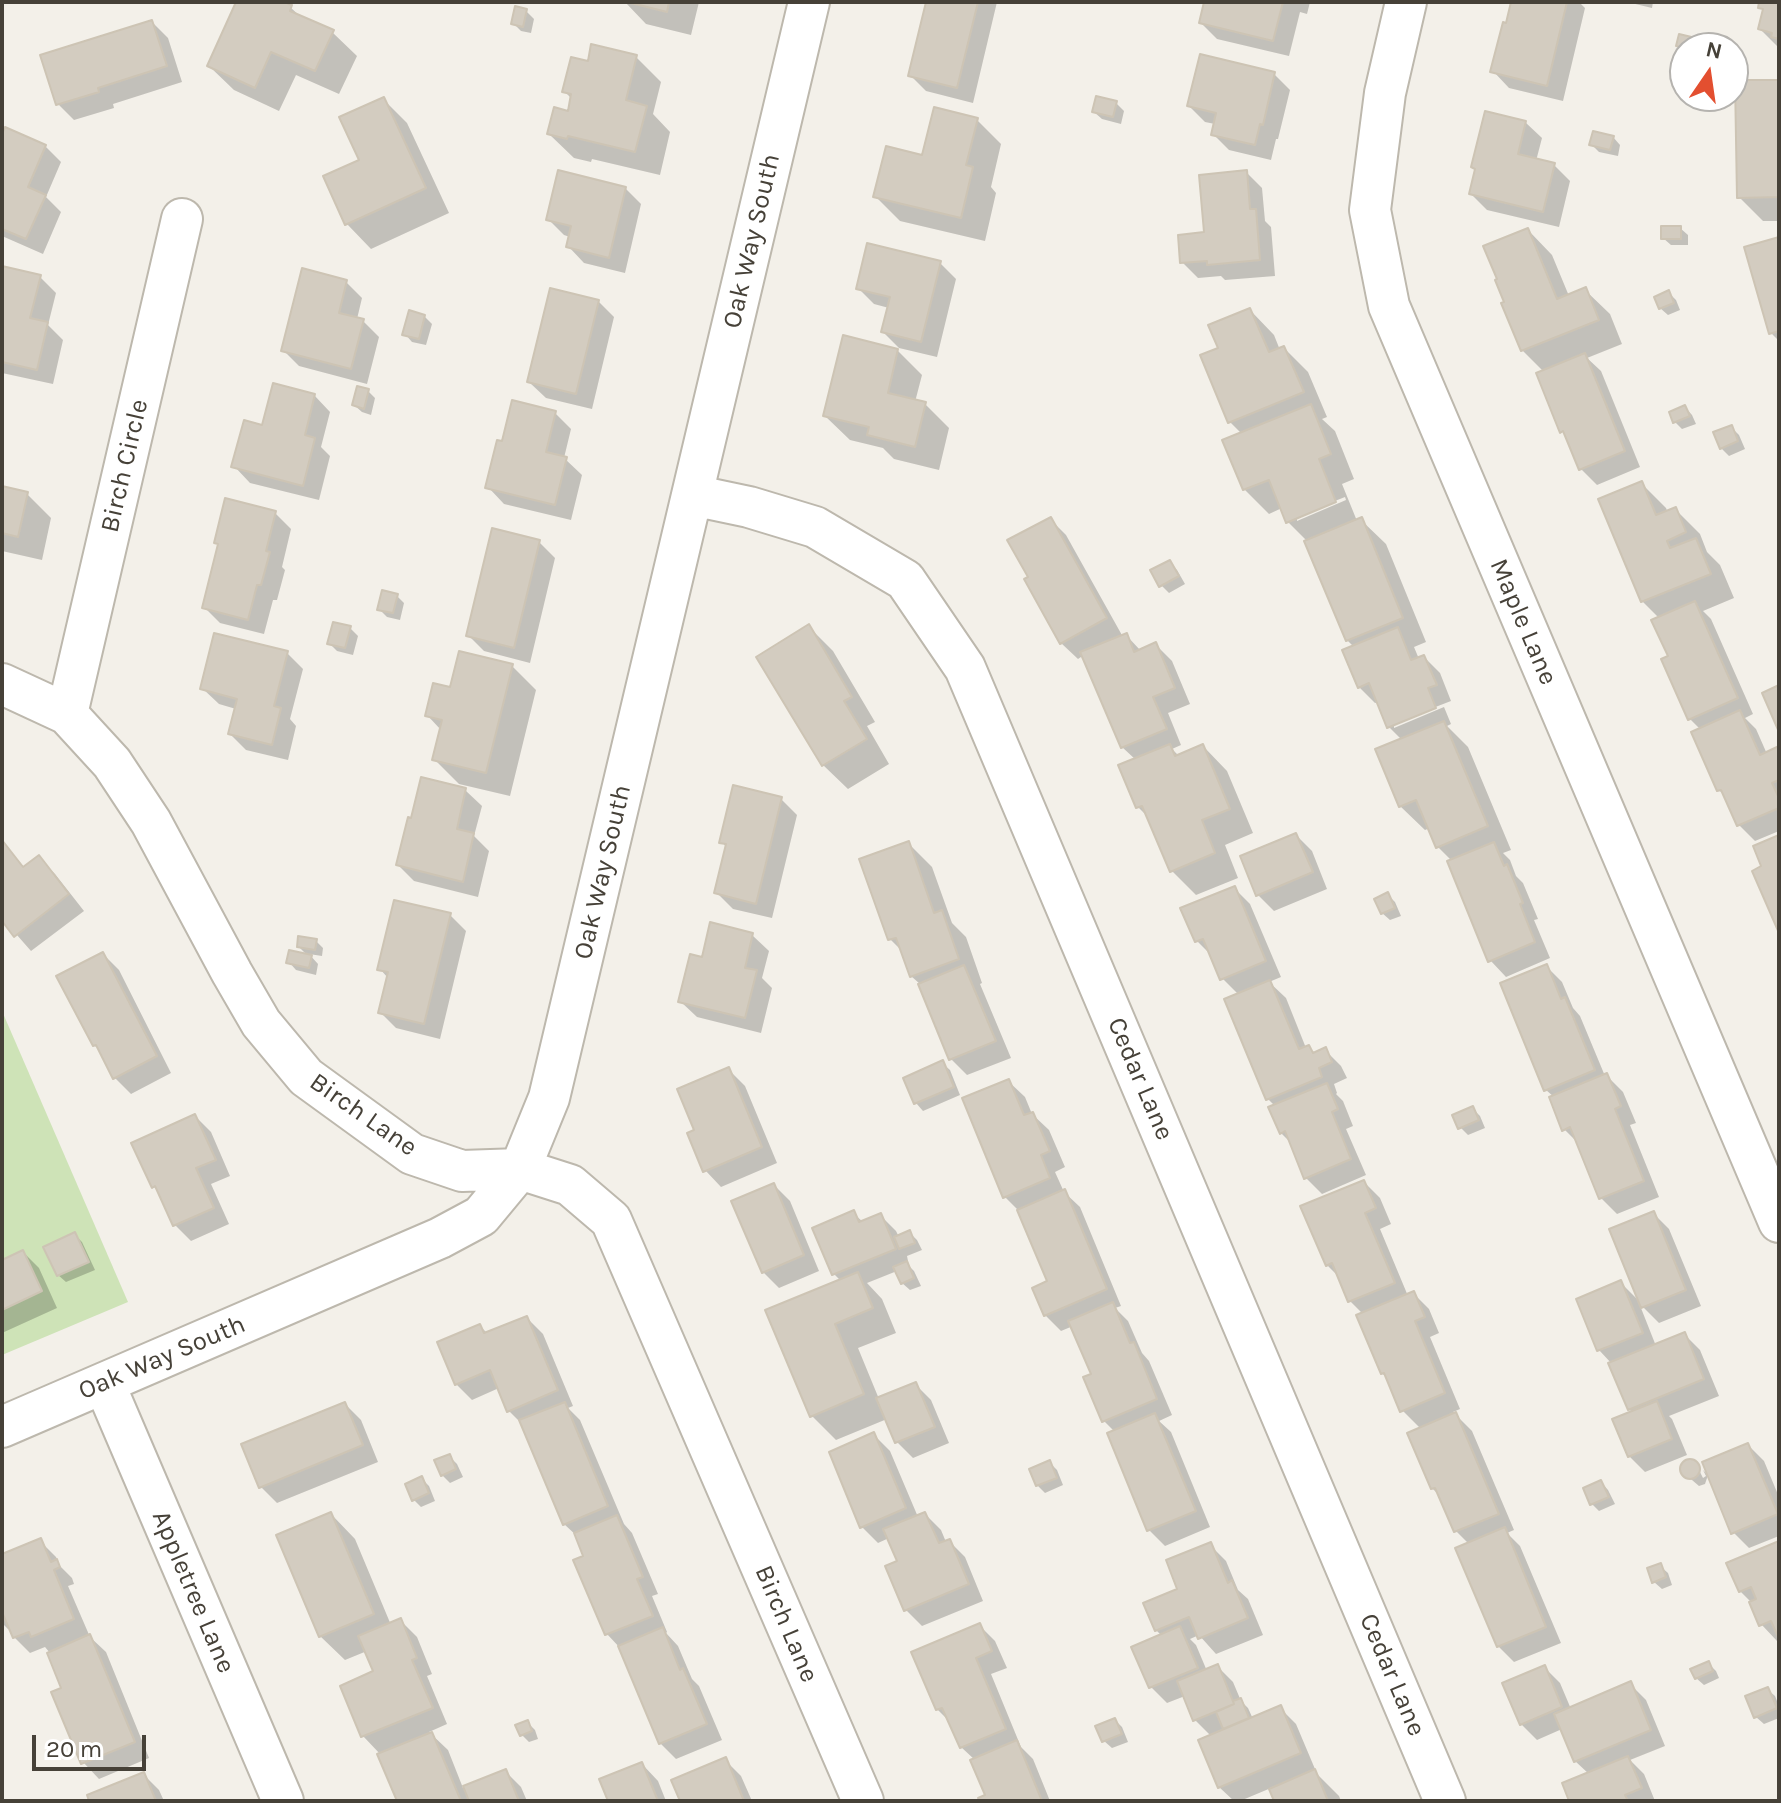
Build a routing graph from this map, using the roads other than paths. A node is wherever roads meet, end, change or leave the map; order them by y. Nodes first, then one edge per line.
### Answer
1 (809, 2) edge
2 (1406, 2) edge
3 (182, 219) dead end
4 (692, 495) junction
5 (2, 684) edge
6 (67, 714) junction
7 (520, 1169) junction
8 (1779, 1222) edge
9 (104, 1383) junction
10 (2, 1427) edge
11 (283, 1801) edge
12 (863, 1801) edge
13 (1445, 1801) edge

1 - 4 street, Oak Way South
2 - 8 street, Maple Lane
3 - 6 street, Birch Circle
4 - 7 street, Oak Way South
4 - 13 street, Cedar Lane
5 - 6 street, Birch Lane
6 - 7 street, Birch Lane
7 - 9 street, Oak Way South
7 - 12 street, Birch Lane
9 - 10 street, Oak Way South
9 - 11 street, Appletree Lane

